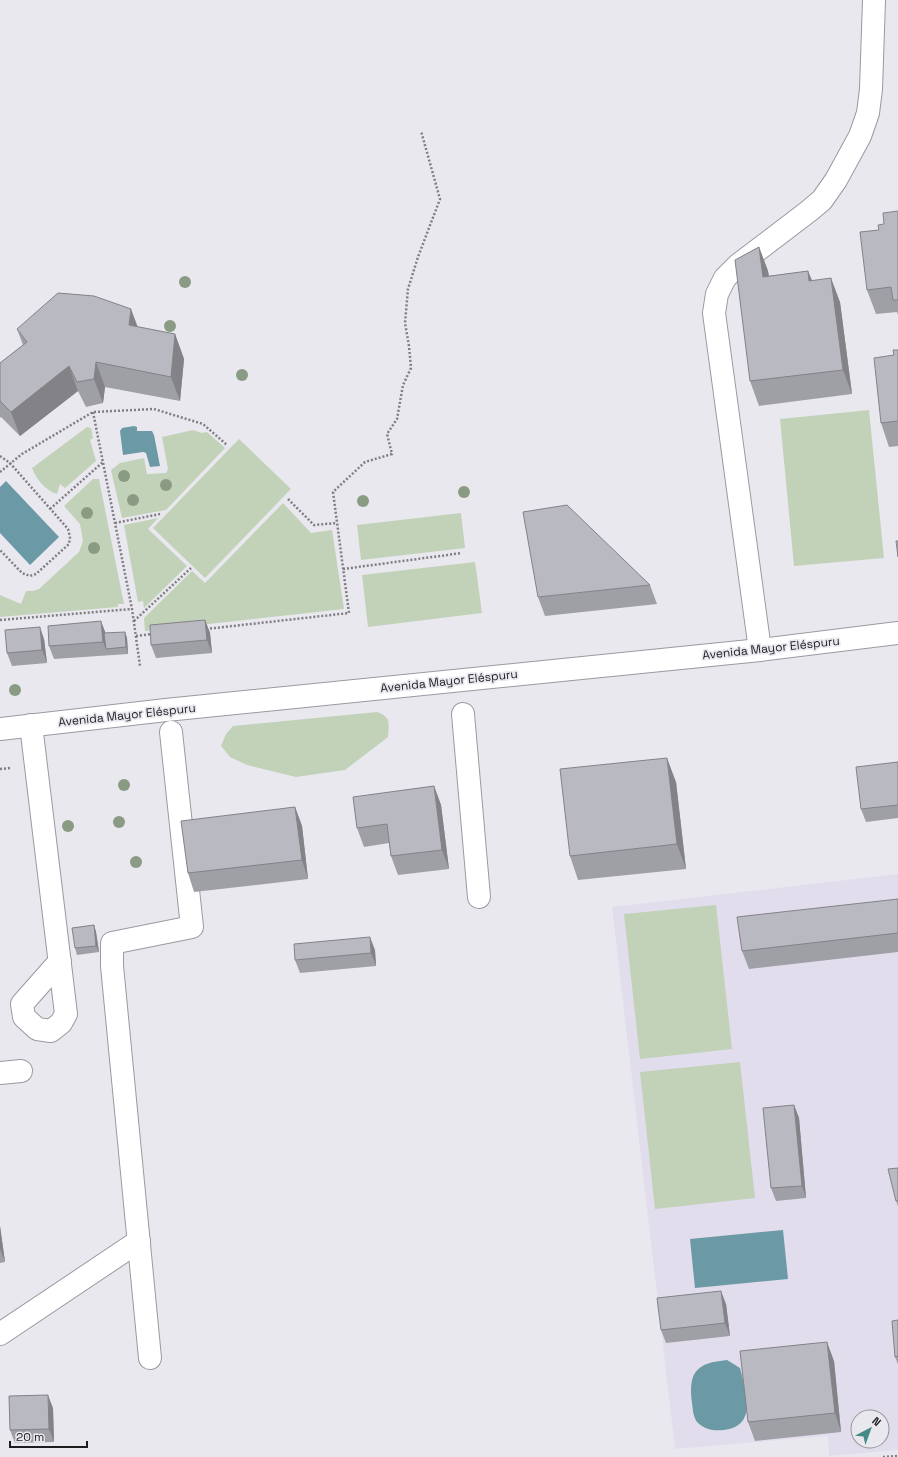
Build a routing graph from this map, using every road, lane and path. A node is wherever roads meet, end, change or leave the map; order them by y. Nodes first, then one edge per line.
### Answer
1 (874, 0) edge
2 (421, 131) dead end
3 (93, 412) junction
4 (227, 445) dead end
5 (0, 456) edge
6 (103, 462) junction
7 (10, 463) junction
8 (0, 472) edge
9 (288, 499) dead end
10 (50, 509) junction
11 (160, 514) dead end
12 (115, 523) junction
13 (337, 523) junction
14 (0, 550) edge
15 (462, 553) dead end
16 (191, 568) dead end
17 (343, 569) junction
18 (132, 609) junction
19 (0, 620) edge
20 (134, 621) junction
21 (199, 629) edge
22 (898, 633) edge
23 (160, 634) edge
24 (136, 636) junction
25 (760, 650) junction
26 (140, 666) dead end
27 (462, 714) dead end
28 (32, 725) junction
29 (0, 729) edge
30 (171, 732) dead end
31 (479, 896) dead end
32 (60, 961) dead end
33 (139, 1241) junction
34 (0, 1334) edge
35 (150, 1358) dead end
36 (898, 1456) edge
37 (883, 1457) edge

1 - 25 lane
2 - 13 path
3 - 4 path
3 - 6 path
3 - 7 path
5 - 7 path
6 - 10 path
6 - 12 path
7 - 8 path
7 - 10 path
9 - 13 path
10 - 14 path
11 - 12 path
12 - 18 path
13 - 17 path
15 - 17 path
16 - 20 path
17 - 21 path
18 - 19 path
18 - 20 path
20 - 24 path
22 - 25 lane, Avenida Mayor Eléspuru
23 - 24 path
24 - 26 path
25 - 28 lane, Avenida Mayor Eléspuru
27 - 31 lane
28 - 29 lane, Avenida Mayor Eléspuru
28 - 32 lane
30 - 33 lane
33 - 34 lane
33 - 35 lane
36 - 37 path

